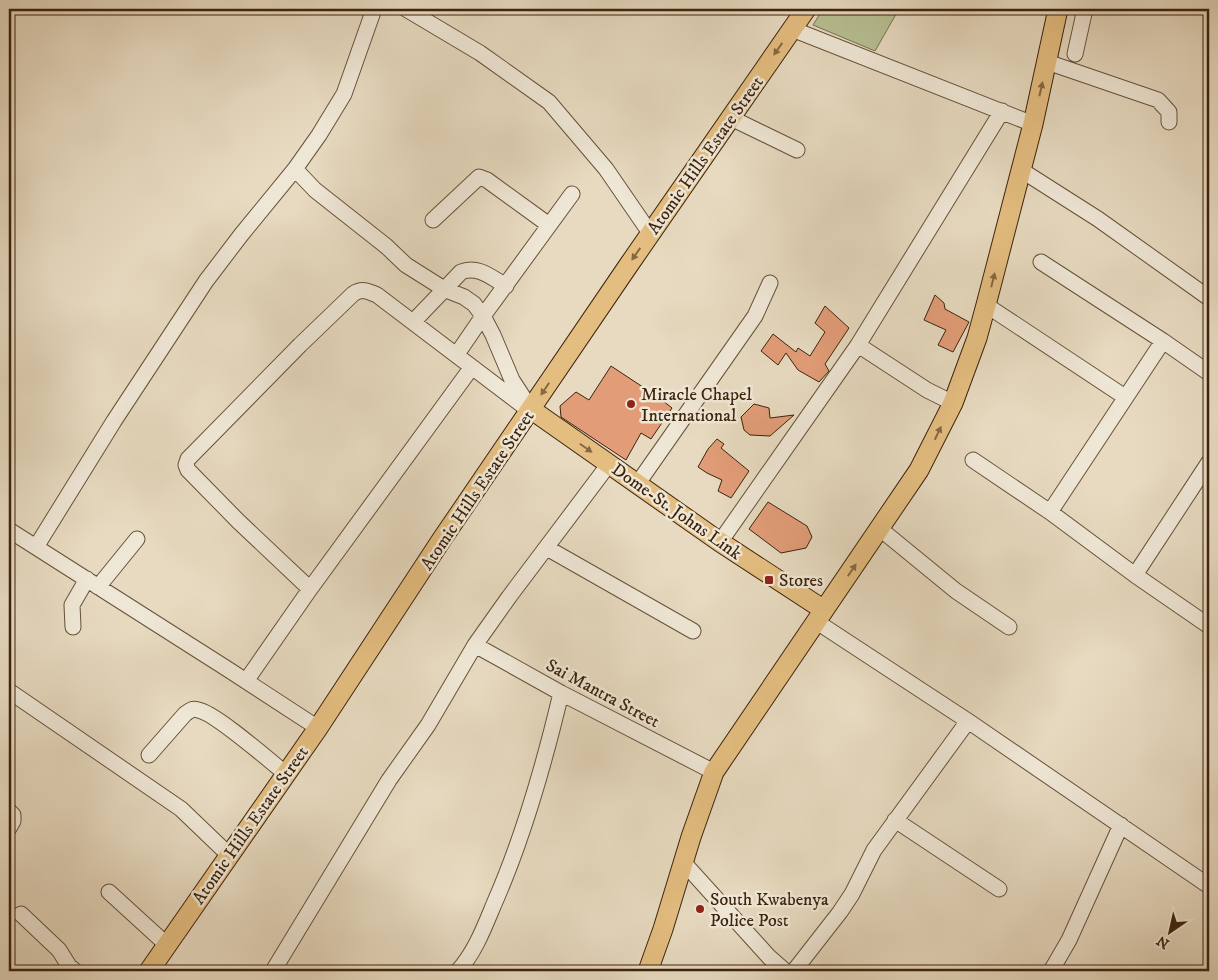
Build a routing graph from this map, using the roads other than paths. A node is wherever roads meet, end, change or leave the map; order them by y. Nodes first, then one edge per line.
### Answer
1 (374, 9) edge
2 (406, 9) edge
3 (806, 9) edge
4 (1058, 9) edge
5 (1085, 9) edge
6 (792, 29) junction
7 (1075, 54) dead end
8 (1047, 62) junction
9 (1002, 111) junction
10 (730, 118) junction
11 (1169, 122) dead end
12 (1033, 124) junction
13 (797, 150) dead end
14 (295, 169) junction
15 (1021, 170) junction
16 (572, 194) dead end
17 (434, 220) dead end
18 (549, 225) junction
19 (650, 233) junction
20 (1041, 262) dead end
21 (770, 283) dead end
22 (506, 286) junction
23 (444, 289) junction
24 (1209, 298) edge
25 (986, 306) junction
26 (483, 316) junction
27 (413, 322) junction
28 (1163, 341) junction
29 (858, 345) junction
30 (457, 354) junction
31 (472, 367) junction
32 (1209, 374) edge
33 (1126, 397) junction
34 (952, 403) junction
35 (531, 410) junction
36 (973, 460) dead end
37 (1209, 462) edge
38 (609, 464) junction
39 (638, 483) junction
40 (1050, 512) junction
41 (879, 528) junction
42 (9, 530) edge
43 (137, 539) dead end
44 (720, 542) junction
45 (36, 547) junction
46 (547, 548) junction
47 (1134, 575) junction
48 (93, 583) junction
49 (310, 588) junction
50 (820, 616) junction
51 (1209, 626) edge
52 (1009, 627) dead end
53 (73, 628) dead end
54 (693, 631) dead end
55 (476, 645) junction
56 (246, 681) junction
57 (9, 691) edge
58 (561, 693) junction
59 (968, 721) junction
60 (318, 728) junction
61 (149, 755) dead end
62 (714, 772) junction
63 (286, 774) junction
64 (9, 810) edge
65 (895, 820) junction
66 (1120, 825) junction
67 (9, 828) edge
68 (229, 855) junction
69 (684, 863) junction
70 (1209, 886) edge
71 (998, 889) dead end
72 (109, 892) dead end
73 (21, 914) dead end
74 (167, 946) junction
75 (75, 971) edge
76 (149, 971) edge
77 (273, 971) edge
78 (458, 971) edge
79 (648, 971) edge
80 (785, 971) edge
81 (794, 971) edge
82 (1051, 971) edge

1 - 14 street
2 - 19 street
3 - 6 main road, Atomic Hills Estate Street
4 - 8 main road
5 - 7 street
6 - 9 street
6 -> 10 main road, Atomic Hills Estate Street
8 - 11 street
12 -> 8 main road
9 - 12 street
9 - 29 street
10 - 13 street
10 - 19 main road, Atomic Hills Estate Street
12 - 15 main road
14 - 23 street
14 - 45 street
15 - 24 street
25 -> 15 main road
16 - 18 street
17 - 18 street
18 - 22 street
19 -> 35 main road, Atomic Hills Estate Street
20 - 28 street
21 - 39 street
22 - 23 street
22 - 26 street
23 - 26 street
23 - 27 street
25 - 33 street
25 - 34 main road
26 - 30 street
26 - 35 street
27 - 30 street
27 - 49 street
28 - 32 street
28 - 33 street
29 - 34 street
29 - 44 street
30 - 31 street
31 - 35 street
31 - 49 street
33 - 40 street
41 -> 34 main road
35 -> 38 main road, Dome-St. Johns Link
35 - 60 main road, Atomic Hills Estate Street
36 - 40 street
37 - 47 street
38 - 39 main road, Dome-St. Johns Link
38 - 46 street
39 - 44 main road, Dome-St. Johns Link
40 - 47 street
50 -> 41 main road
41 - 52 street
42 - 45 street
43 - 48 street
44 - 50 main road, Dome-St. Johns Link
45 - 48 street
46 - 54 street
46 - 55 street
47 - 51 street
48 - 53 street
48 - 56 street
49 - 56 street
50 - 59 street
50 - 62 main road
55 - 58 street, Sai Mantra Street
55 - 77 street
56 - 60 street
57 - 68 street
58 - 62 street, Sai Mantra Street
58 - 78 street
59 - 65 street
59 - 66 street
60 - 63 main road, Atomic Hills Estate Street
61 - 63 street
62 - 69 main road
63 - 68 main road, Atomic Hills Estate Street
64 - 67 street
65 - 71 street
65 - 81 street
66 - 70 street
66 - 82 street
68 - 74 main road, Atomic Hills Estate Street
69 - 79 main road
69 - 80 street
72 - 74 street
73 - 75 street
74 - 76 main road, Atomic Hills Estate Street

